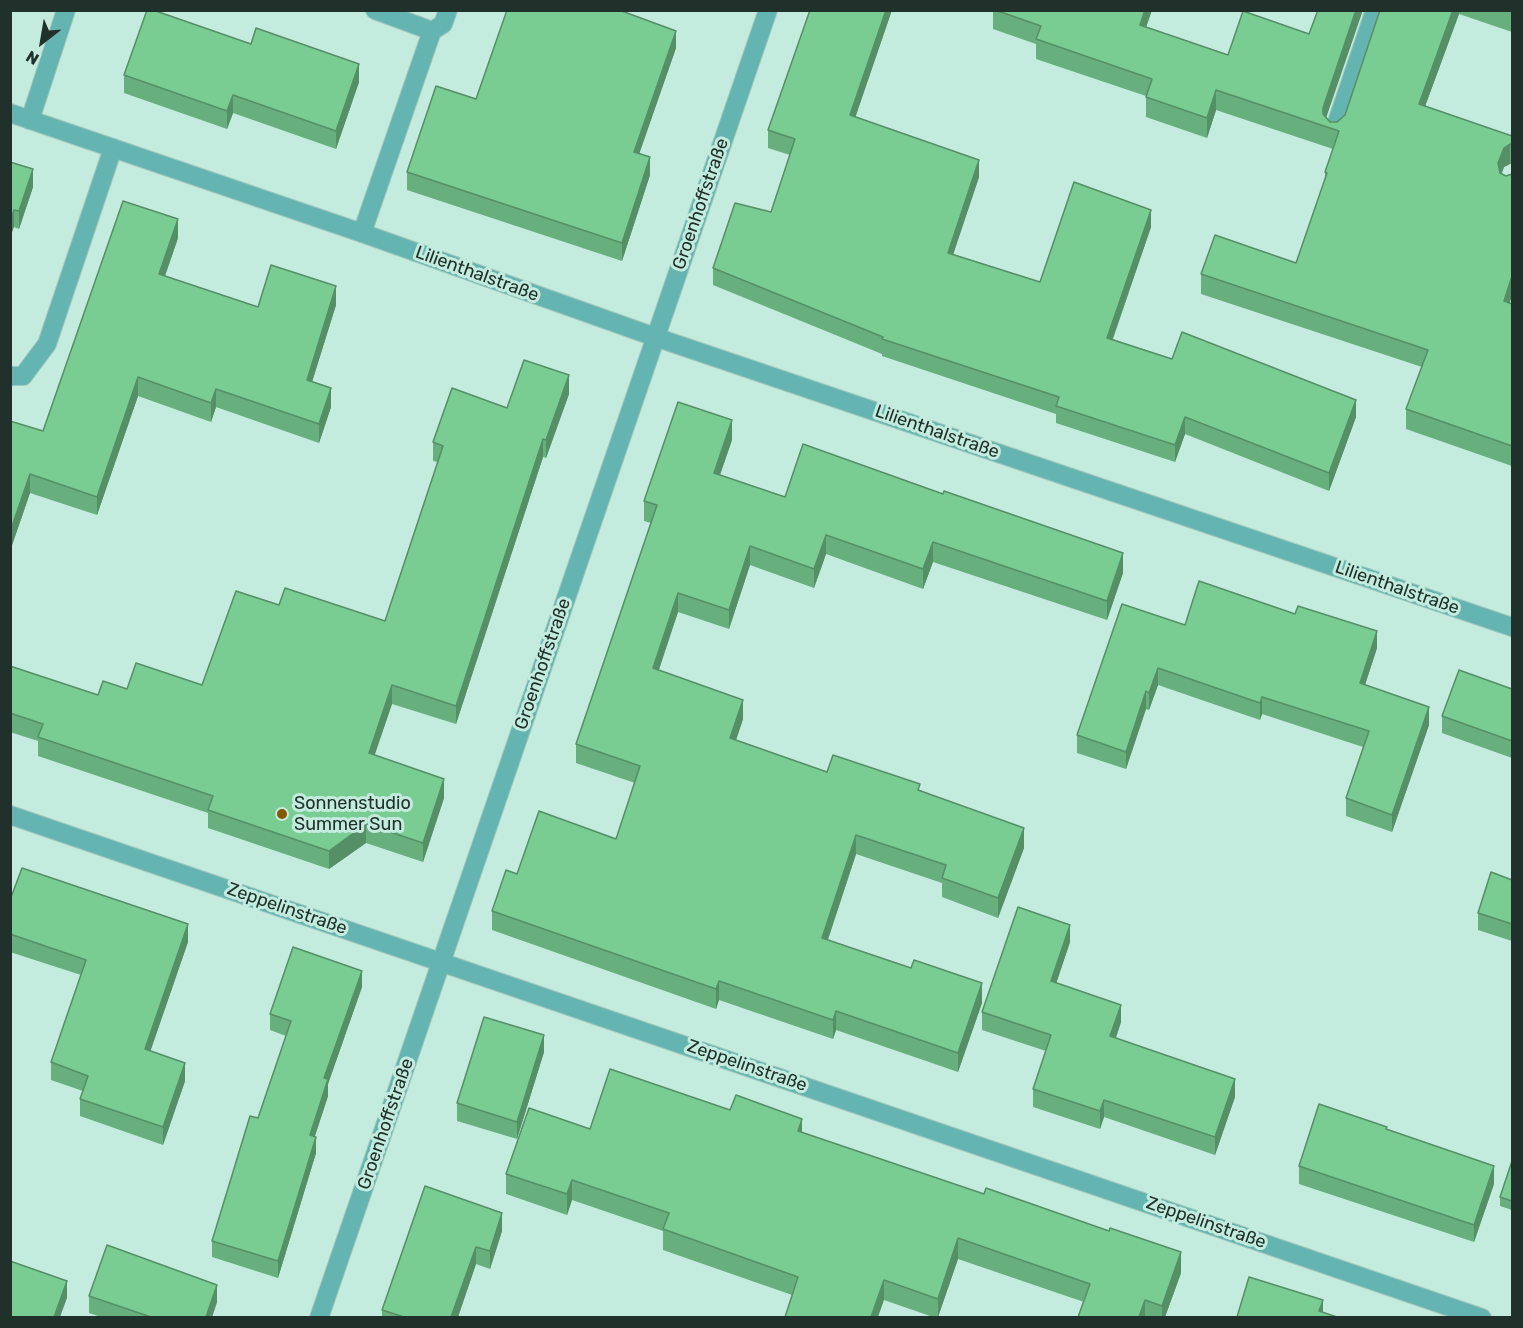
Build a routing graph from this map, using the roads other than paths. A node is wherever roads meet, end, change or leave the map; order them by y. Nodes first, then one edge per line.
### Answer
1 (66, 10) edge
2 (375, 10) edge
3 (448, 10) edge
4 (768, 10) edge
5 (1375, 10) edge
6 (432, 31) junction
7 (10, 113) edge
8 (30, 120) junction
9 (1334, 131) edge
10 (112, 148) junction
11 (362, 233) junction
12 (655, 337) junction
13 (10, 376) edge
14 (1512, 627) edge
15 (10, 815) edge
16 (442, 961) junction
17 (319, 1317) edge
18 (1482, 1317) edge

1 - 8 street
2 - 6 street
3 - 6 street
4 - 12 street, Groenhoffstraße
5 - 9 street
6 - 11 street
7 - 8 street, Lilienthalstraße
8 - 10 street, Lilienthalstraße
10 - 11 street, Lilienthalstraße
10 - 13 street
11 - 12 street, Lilienthalstraße
12 - 14 street, Lilienthalstraße
12 - 16 street, Groenhoffstraße
15 - 16 street, Zeppelinstraße
16 - 17 street, Groenhoffstraße
16 - 18 street, Zeppelinstraße

